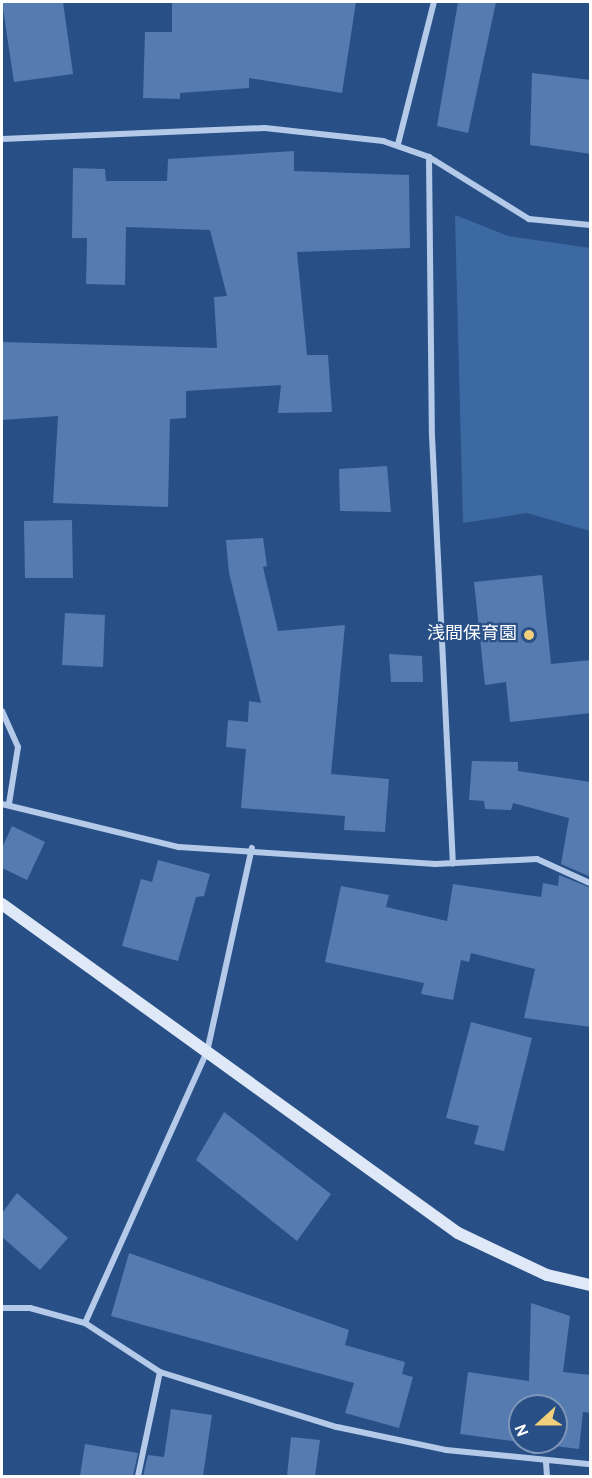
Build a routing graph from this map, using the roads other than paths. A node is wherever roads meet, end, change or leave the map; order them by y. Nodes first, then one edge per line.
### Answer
1 (434, 2) edge
2 (2, 139) edge
3 (398, 144) junction
4 (429, 157) junction
5 (591, 225) edge
6 (2, 711) edge
7 (2, 804) edge
8 (9, 804) junction
9 (252, 848) junction
10 (453, 863) junction
11 (591, 883) edge
12 (2, 904) edge
13 (207, 1052) junction
14 (591, 1285) edge
15 (2, 1308) edge
16 (85, 1323) junction
17 (160, 1372) junction
18 (546, 1462) junction
19 (591, 1464) edge
20 (138, 1476) edge
21 (547, 1476) edge

1 - 3 street
2 - 3 street
3 - 4 street
4 - 5 street
4 - 10 street
6 - 8 street
7 - 8 street
8 - 9 street
9 - 10 street
9 - 13 street
10 - 11 street
12 - 13 street
13 - 14 street
13 - 16 street
15 - 16 street
16 - 17 street
17 - 18 street
17 - 20 street
18 - 19 street
18 - 21 street

